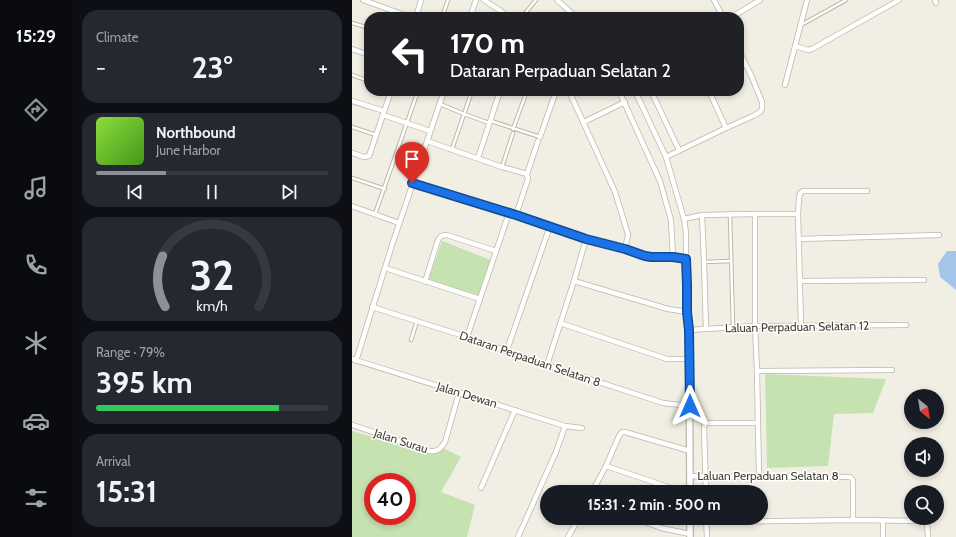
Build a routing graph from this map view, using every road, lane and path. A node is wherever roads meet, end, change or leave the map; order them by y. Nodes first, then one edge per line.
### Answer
1 (363, 0) edge
2 (421, 0) edge
3 (448, 0) edge
4 (476, 0) edge
5 (484, 0) edge
6 (536, 0) edge
7 (557, 0) edge
8 (714, 0) edge
9 (760, 0) edge
10 (807, 0) edge
11 (846, 0) edge
12 (899, 0) edge
13 (501, 11) edge
14 (396, 12) edge
15 (417, 12) edge
16 (444, 12) edge
17 (472, 12) edge
18 (526, 12) edge
19 (570, 12) edge
20 (720, 12) edge
21 (740, 12) edge
22 (352, 23) edge
23 (801, 25) junction
24 (364, 27) edge
25 (795, 46) junction
26 (352, 49) edge
27 (364, 53) edge
28 (744, 61) edge
29 (352, 75) edge
30 (364, 79) edge
31 (785, 85) dead end
32 (389, 96) edge
33 (416, 96) edge
34 (442, 96) edge
35 (470, 96) edge
36 (498, 96) edge
37 (525, 96) edge
38 (554, 96) edge
39 (571, 96) edge
40 (622, 96) edge
41 (637, 96) edge
42 (653, 96) edge
43 (710, 96) edge
44 (352, 101) edge
45 (625, 102) junction
46 (440, 104) junction
47 (384, 113) junction
48 (464, 114) junction
49 (490, 122) junction
50 (584, 122) junction
51 (408, 123) junction
52 (352, 127) edge
53 (726, 128) junction
54 (514, 129) junction
55 (430, 131) junction
56 (512, 134) dead end
57 (376, 135) junction
58 (539, 139) junction
59 (427, 141) junction
60 (452, 149) junction
61 (679, 150) junction
62 (352, 153) edge
63 (666, 156) junction
64 (478, 158) junction
65 (502, 167) junction
66 (527, 174) junction
67 (352, 178) edge
68 (412, 183) junction
69 (384, 189) junction
70 (867, 191) dead end
71 (352, 206) edge
72 (509, 213) junction
73 (375, 214) junction
74 (730, 214) junction
75 (755, 214) junction
76 (798, 214) junction
77 (516, 215) junction
78 (702, 215) junction
79 (684, 219) junction
80 (399, 223) junction
81 (550, 226) junction
82 (939, 236) dead end
83 (586, 239) junction
84 (799, 239) junction
85 (625, 249) junction
86 (496, 251) junction
87 (673, 257) junction
88 (686, 259) junction
89 (731, 261) junction
90 (704, 262) junction
91 (385, 268) junction
92 (924, 280) dead end
93 (574, 281) junction
94 (800, 281) junction
95 (425, 282) junction
96 (480, 299) junction
97 (372, 307) junction
98 (687, 312) junction
99 (417, 321) junction
100 (560, 322) junction
101 (906, 325) dead end
102 (755, 326) junction
103 (801, 326) junction
104 (733, 328) junction
105 (706, 329) junction
106 (689, 330) junction
107 (467, 337) junction
108 (412, 340) dead end
109 (506, 350) junction
110 (689, 359) junction
111 (354, 360) edge
112 (547, 365) junction
113 (892, 370) dead end
114 (757, 371) junction
115 (458, 393) junction
116 (690, 406) junction
117 (515, 410) junction
118 (758, 423) junction
119 (352, 425) edge
120 (565, 426) junction
121 (582, 428) dead end
122 (690, 451) junction
123 (606, 466) junction
124 (690, 476) junction
125 (759, 476) junction
126 (706, 477) junction
127 (596, 485) edge
128 (662, 485) edge
129 (690, 485) edge
130 (706, 485) edge
131 (481, 488) dead end
132 (768, 520) edge
133 (853, 520) junction
134 (883, 520) junction
135 (575, 525) edge
136 (653, 525) edge
137 (706, 525) edge
138 (690, 535) edge
139 (518, 537) edge
140 (569, 537) edge
141 (707, 537) edge
142 (883, 537) edge
143 (928, 537) edge

1 - 14 street
2 - 15 street
3 - 16 lane
4 - 17 street
5 - 13 street
6 - 18 lane
7 - 19 street
8 - 20 street
9 - 21 street
10 - 23 street
11 - 23 lane
12 - 25 street
22 - 24 lane
23 - 25 street
25 - 31 street
26 - 27 street
28 - 53 street
29 - 30 lane
32 - 47 street
33 - 51 lane
34 - 46 street
35 - 48 lane
36 - 49 street
37 - 54 lane
38 - 58 street
39 - 50 street
40 - 45 street
41 - 63 street
42 - 61 street
43 - 53 street
44 - 47 street
45 - 50 street
45 - 87 street
46 - 48 lane
46 - 55 street
47 - 51 street
47 - 57 street
48 - 49 lane
48 - 60 lane
49 - 54 lane
49 - 64 street
50 - 85 street
51 - 55 street
51 - 69 lane
52 - 57 lane
53 - 61 street
54 - 58 lane
55 - 59 street
56 - 65 lane
57 - 62 street
58 - 66 street
59 - 60 street
59 - 68 street
60 - 64 street
61 - 63 street
63 - 79 street
64 - 65 street
65 - 66 street
66 - 77 street
67 - 69 lane
68 - 72 street
68 - 80 street
69 - 73 lane
70 - 76 street
71 - 73 street
72 - 77 street
72 - 86 street
73 - 80 street
74 - 75 street
74 - 78 street
74 - 89 lane
75 - 76 street
75 - 102 street
76 - 84 street
77 - 81 street
78 - 79 street
78 - 90 street
79 - 88 street
80 - 91 street
81 - 83 street
81 - 109 street
82 - 84 street
83 - 85 street
83 - 93 street
84 - 94 street
85 - 87 street
86 - 95 street
86 - 96 street
87 - 88 street
88 - 98 street
89 - 90 lane
89 - 104 lane
90 - 105 street
91 - 95 street
91 - 97 street
92 - 94 street
93 - 98 street
93 - 100 street
94 - 103 street
95 - 96 street
96 - 107 street
97 - 99 street, Dataran Perpaduan Selatan 8
97 - 111 street
98 - 106 street
99 - 107 street, Dataran Perpaduan Selatan 8
99 - 108 lane
100 - 110 street
100 - 112 street
101 - 103 street, Laluan Perpaduan Selatan 12
102 - 103 street, Laluan Perpaduan Selatan 12
102 - 104 street, Laluan Perpaduan Selatan 12
102 - 114 street
104 - 105 street, Laluan Perpaduan Selatan 12
105 - 106 street, Laluan Perpaduan Selatan 12
106 - 110 street
107 - 109 street, Dataran Perpaduan Selatan 8
109 - 112 street, Dataran Perpaduan Selatan 8
110 - 116 street
111 - 115 street, Jalan Dewan
112 - 116 street, Dataran Perpaduan Selatan 8
113 - 114 street
114 - 118 street
115 - 117 street, Jalan Dewan
115 - 119 street, Jalan Surau
116 - 122 street
117 - 120 street, Jalan Dewan
117 - 131 street
118 - 125 street
118 - 126 street
120 - 121 street, Jalan Dewan
120 - 139 street
122 - 123 street
122 - 124 street
123 - 127 street
123 - 128 street
124 - 126 street, Laluan Perpaduan Selatan 8
124 - 129 street
125 - 126 street, Laluan Perpaduan Selatan 8
125 - 133 street, Laluan Perpaduan Selatan 8
126 - 130 street
132 - 133 street
133 - 134 street
134 - 142 street
134 - 143 street
135 - 140 street
136 - 138 street
137 - 141 street

